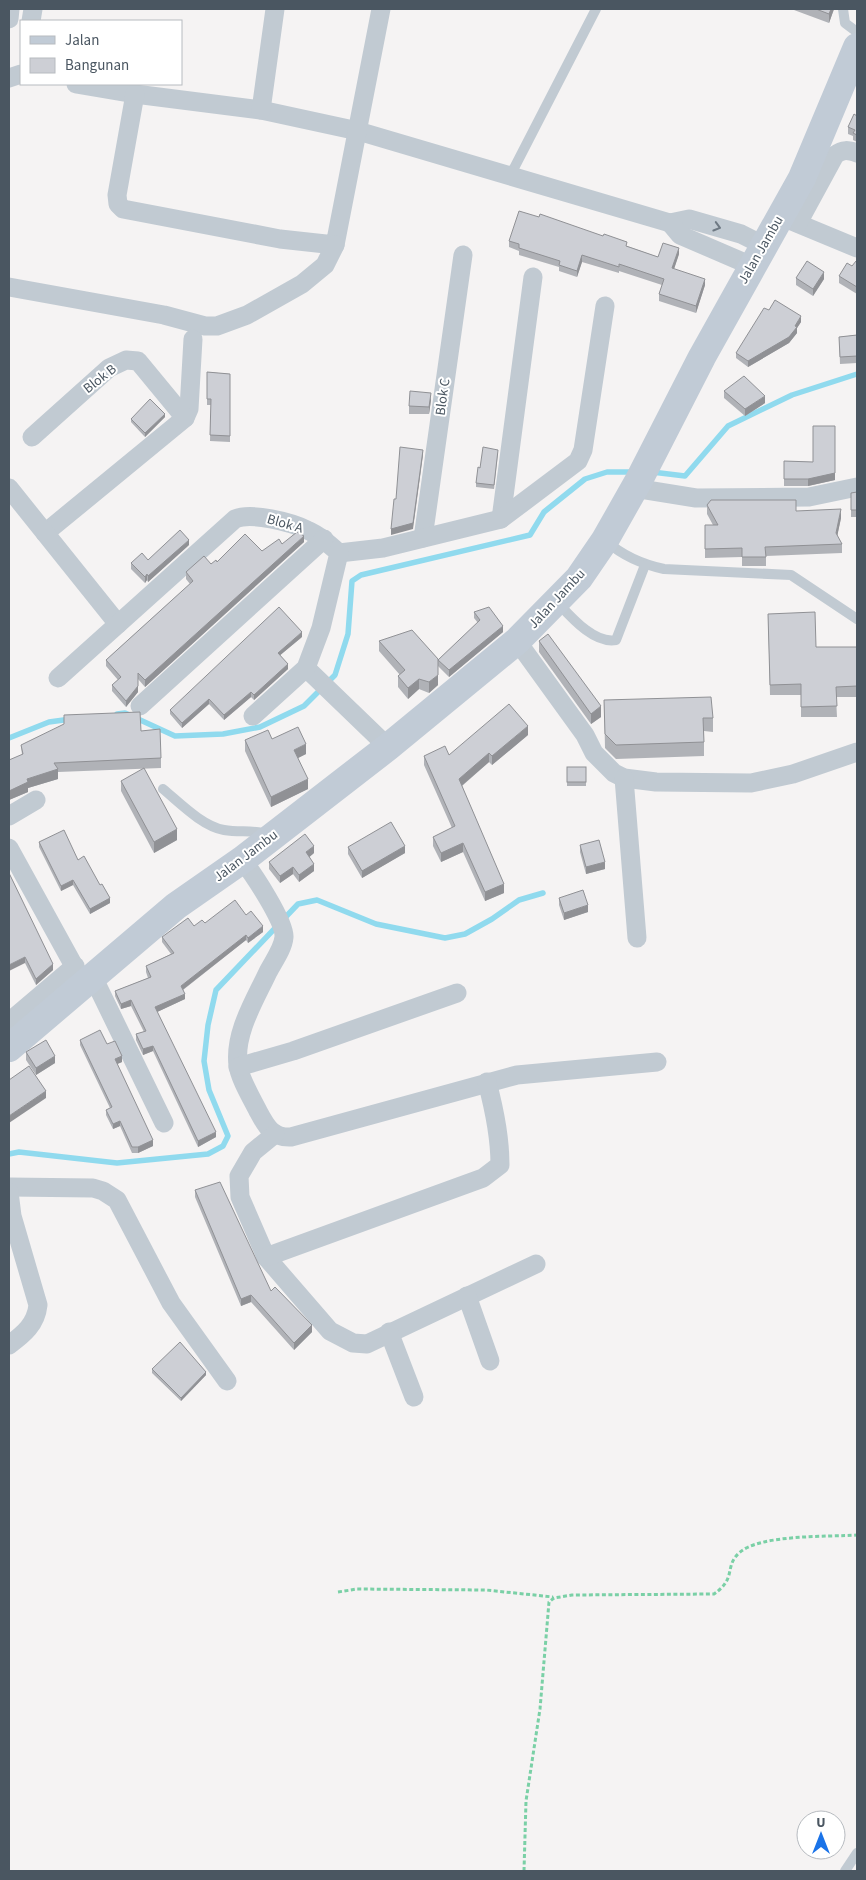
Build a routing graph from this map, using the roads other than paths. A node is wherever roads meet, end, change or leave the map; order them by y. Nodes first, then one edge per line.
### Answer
1 (10, 9) edge
2 (275, 9) edge
3 (381, 9) edge
4 (596, 9) edge
5 (843, 9) edge
6 (9, 17) edge
7 (857, 32) edge
8 (857, 47) edge
9 (82, 85) edge
10 (135, 94) junction
11 (261, 110) junction
12 (358, 132) junction
13 (857, 153) edge
14 (510, 176) junction
15 (789, 220) junction
16 (335, 245) junction
17 (857, 248) edge
18 (463, 255) dead end
19 (758, 255) junction
20 (533, 277) dead end
21 (9, 286) edge
22 (605, 306) dead end
23 (193, 339) dead end
24 (185, 418) junction
25 (32, 437) dead end
26 (640, 477) junction
27 (857, 487) edge
28 (9, 488) edge
29 (501, 519) junction
30 (45, 533) junction
31 (424, 538) junction
32 (324, 539) junction
33 (605, 540) junction
34 (339, 552) junction
35 (645, 565) junction
36 (556, 602) junction
37 (857, 619) edge
38 (118, 624) junction
39 (517, 641) junction
40 (311, 672) junction
41 (58, 678) dead end
42 (140, 706) dead end
43 (254, 716) dead end
44 (388, 747) junction
45 (857, 752) edge
46 (624, 778) junction
47 (163, 789) dead end
48 (36, 800) dead end
49 (9, 816) edge
50 (273, 836) junction
51 (9, 848) edge
52 (242, 860) junction
53 (637, 938) dead end
54 (84, 977) junction
55 (457, 993) dead end
56 (9, 1022) edge
57 (9, 1048) edge
58 (657, 1062) dead end
59 (238, 1067) junction
60 (487, 1082) junction
61 (164, 1123) dead end
62 (275, 1134) junction
63 (9, 1187) edge
64 (9, 1192) edge
65 (266, 1257) junction
66 (536, 1264) dead end
67 (467, 1296) junction
68 (389, 1332) junction
69 (9, 1345) edge
70 (490, 1361) dead end
71 (227, 1381) dead end
72 (414, 1397) dead end
73 (857, 1853) edge
74 (845, 1871) edge

1 - 6 street
2 - 11 street
3 - 12 street
4 - 14 lane
5 - 7 lane
8 - 15 street, Jalan Jambu
9 - 10 street
10 - 11 street
10 - 16 street
11 - 12 street
12 - 14 street
12 - 16 street
13 - 15 street
14 - 19 street
15 - 17 street
15 - 19 street, Jalan Jambu
16 - 21 street
18 - 31 street, Blok C
19 - 26 street, Jalan Jambu
20 - 29 street
22 - 29 street
23 - 24 street
24 - 25 street, Blok B
24 - 30 street
26 - 27 street
26 - 33 street, Jalan Jambu
28 - 30 street
29 - 31 street
30 - 38 street
31 - 34 street
32 - 34 street
32 - 38 street, Blok A
32 - 42 street, Blok A
33 - 35 lane
33 - 36 street, Jalan Jambu
34 - 40 street
35 - 36 lane
35 - 37 lane
36 - 39 street, Jalan Jambu
38 - 41 street, Blok A
39 - 44 street, Jalan Jambu
39 - 46 street
40 - 43 street
40 - 44 street
44 - 50 street, Jalan Jambu
45 - 46 street
46 - 53 street
47 - 50 lane
48 - 49 street
50 - 52 street, Jalan Jambu
51 - 54 street
52 - 54 street, Jalan Jambu
52 - 59 street
54 - 56 street
54 - 57 street, Jalan Jambu
54 - 61 street
55 - 59 street
58 - 60 street
59 - 62 street
60 - 62 street
60 - 65 street
62 - 65 street
63 - 71 street
64 - 69 street
65 - 68 street
66 - 67 street
67 - 68 street
67 - 70 street
68 - 72 street
73 - 74 lane

